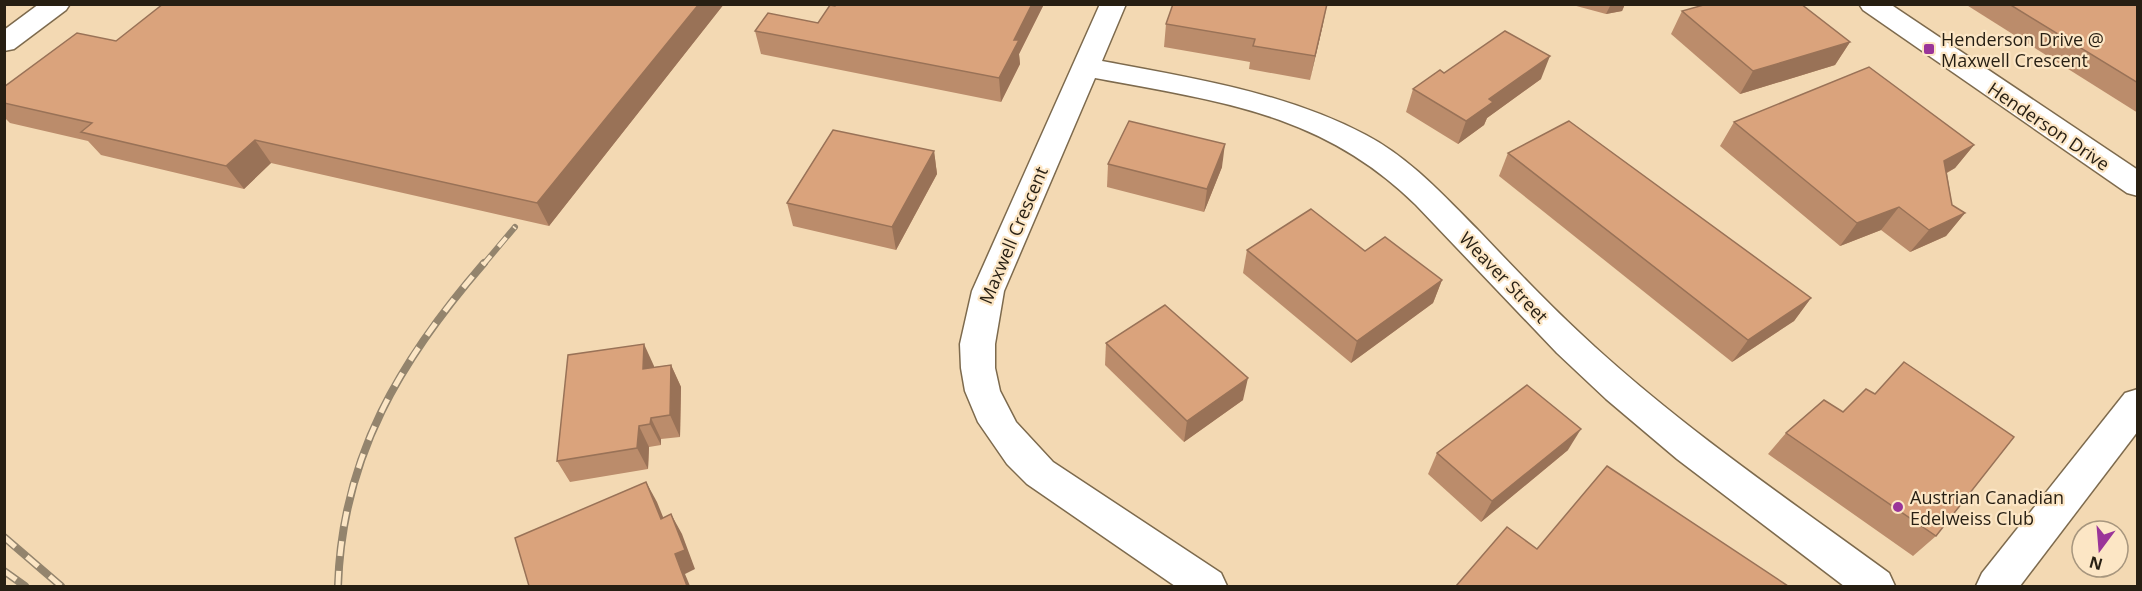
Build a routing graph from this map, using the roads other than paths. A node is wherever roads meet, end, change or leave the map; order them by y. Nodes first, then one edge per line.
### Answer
1 (57, 4) edge
2 (1113, 4) edge
3 (1872, 4) edge
4 (4, 43) edge
5 (1085, 67) junction
6 (2138, 185) edge
7 (2138, 403) edge
8 (1207, 586) edge
9 (1875, 586) edge
10 (1996, 586) edge

1 - 4 street
2 - 5 street, Maxwell Crescent
3 - 6 street, Henderson Drive
5 - 8 street, Maxwell Crescent
5 - 9 street, Weaver Street
7 - 10 street

